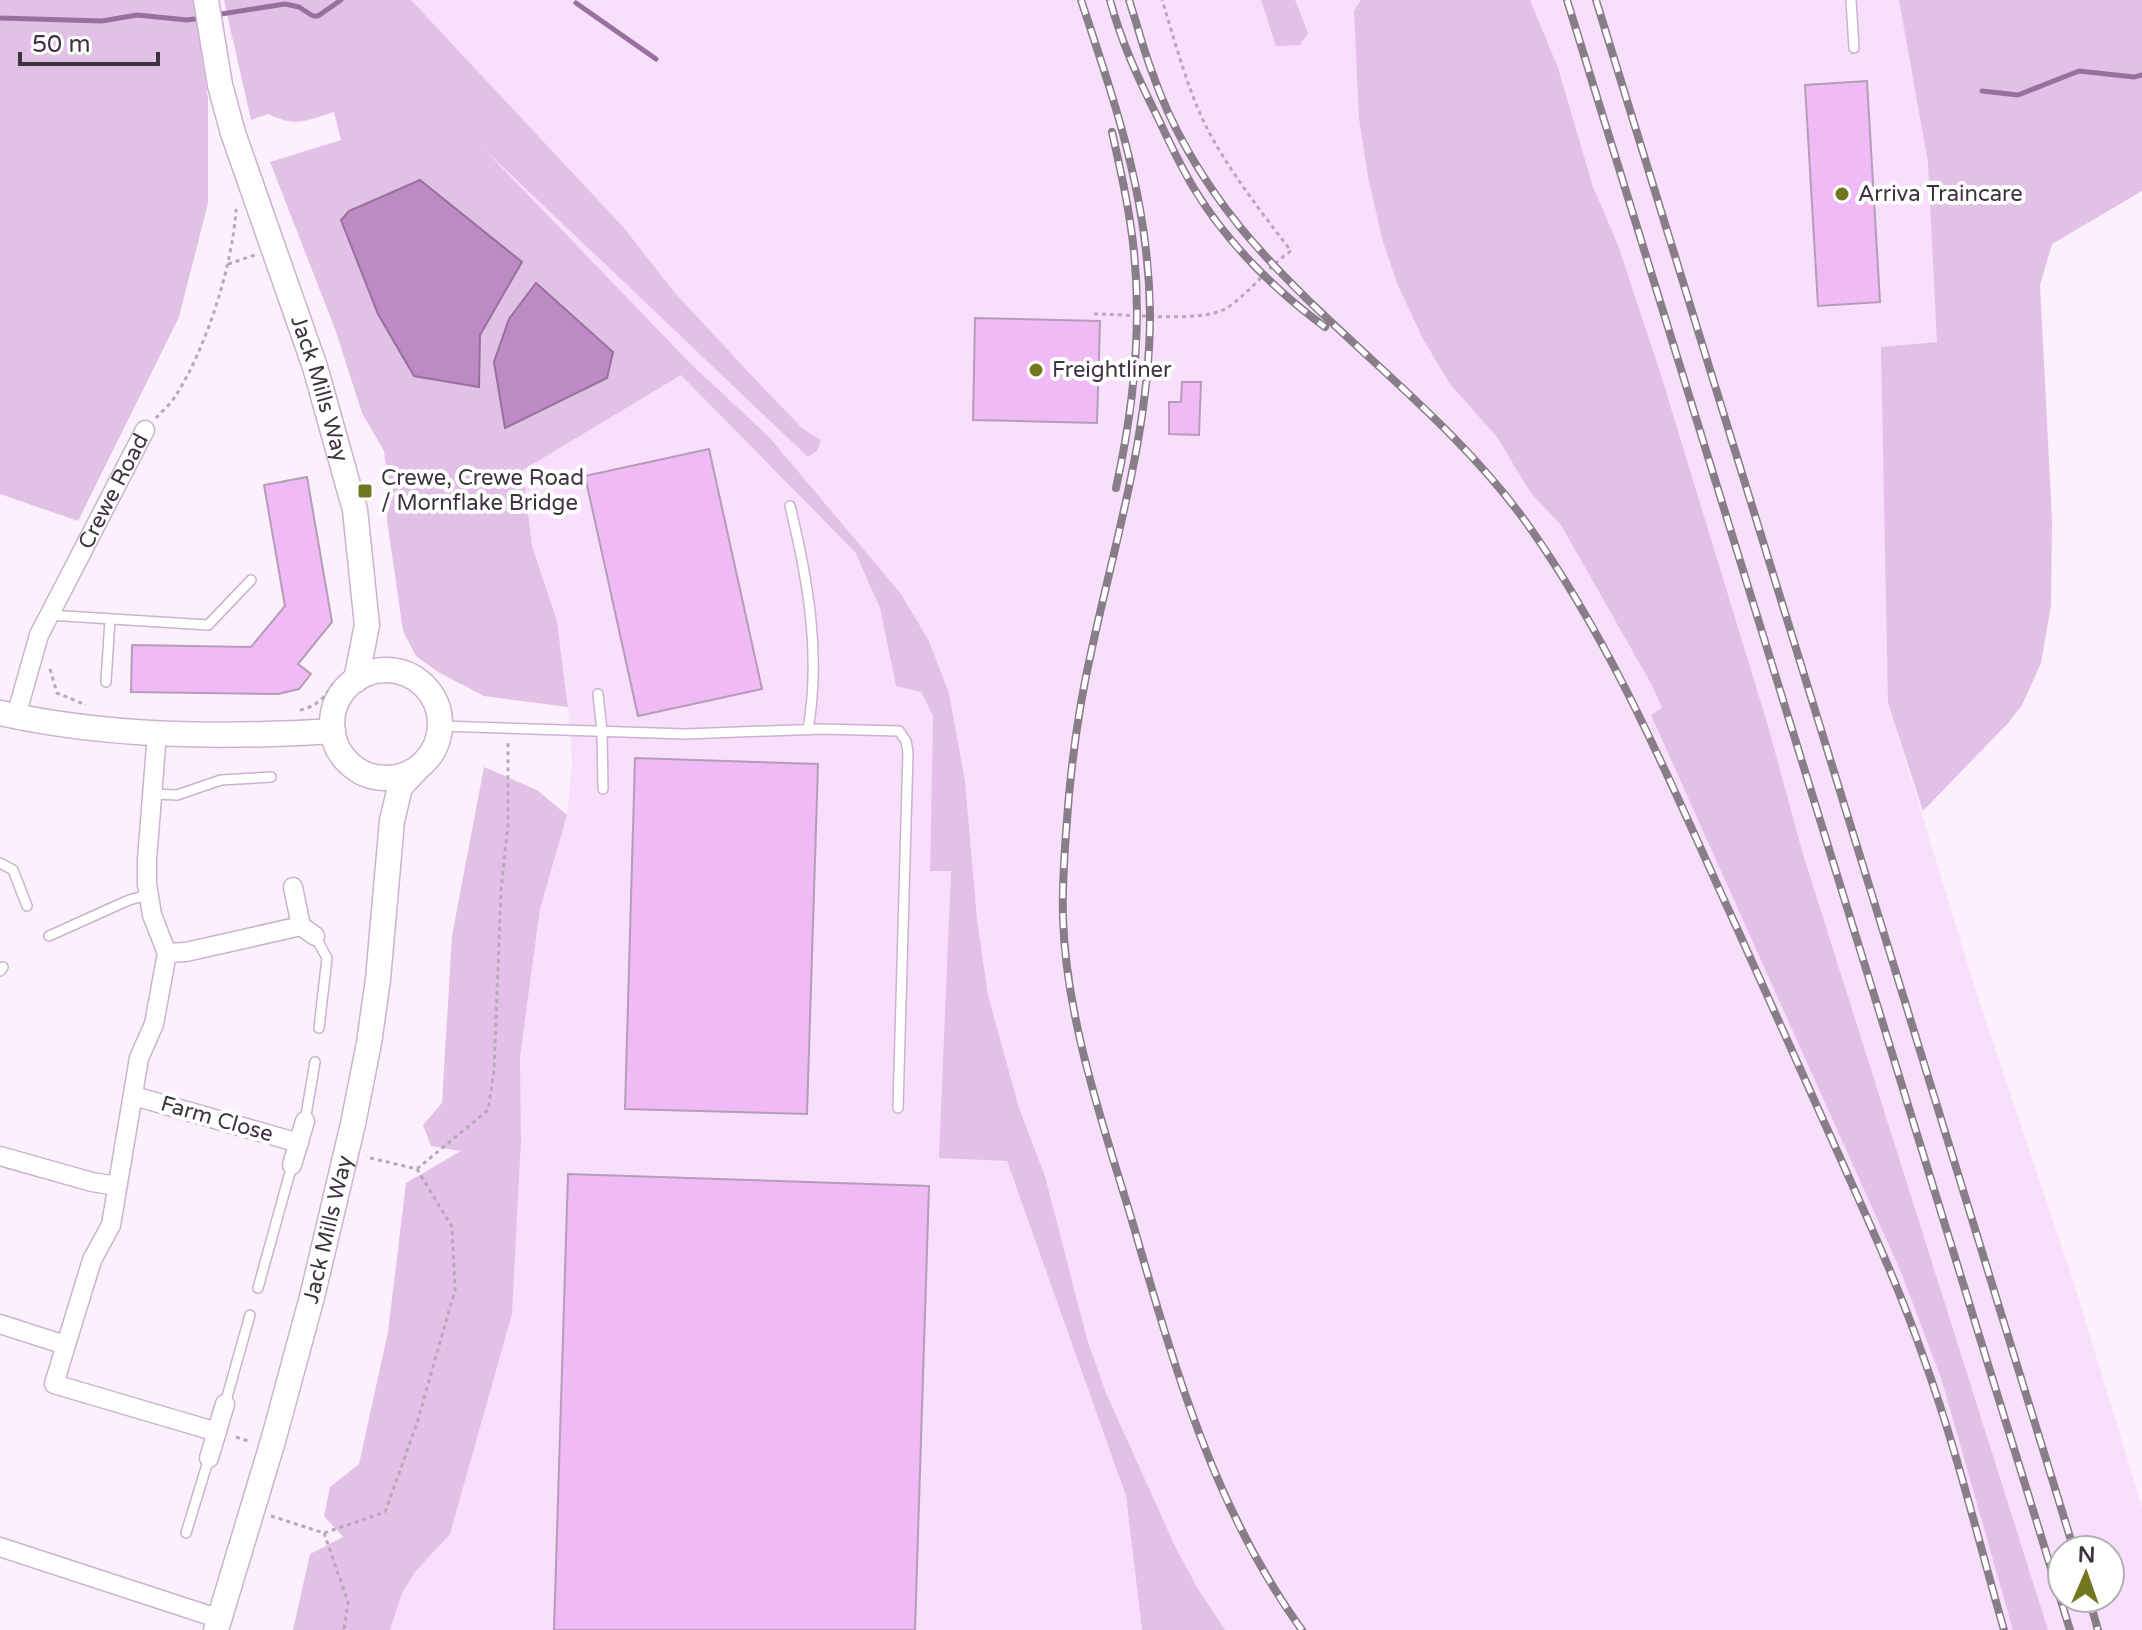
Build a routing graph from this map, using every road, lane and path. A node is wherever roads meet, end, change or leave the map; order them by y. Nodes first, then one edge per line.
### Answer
1 (1162, 0) edge
2 (1851, 0) edge
3 (207, 11) edge
4 (1854, 48) dead end
5 (234, 197) dead end
6 (236, 211) junction
7 (241, 222) dead end
8 (250, 244) dead end
9 (228, 264) junction
10 (1094, 314) dead end
11 (145, 430) joint
12 (790, 506) dead end
13 (251, 580) dead end
14 (49, 615) junction
15 (110, 619) junction
16 (367, 625) junction
17 (47, 661) dead end
18 (395, 671) junction
19 (348, 675) junction
20 (106, 682) dead end
21 (598, 694) dead end
22 (86, 705) dead end
23 (292, 711) dead end
24 (8, 714) edge
25 (441, 726) junction
26 (508, 728) junction
27 (808, 730) junction
28 (333, 731) junction
29 (602, 731) junction
30 (157, 733) junction
31 (416, 770) junction
32 (271, 777) dead end
33 (376, 777) junction
34 (603, 789) dead end
35 (154, 794) junction
36 (392, 821) junction
37 (0, 863) edge
38 (293, 887) dead end
39 (148, 895) junction
40 (27, 906) dead end
41 (308, 931) junction
42 (49, 936) dead end
43 (167, 953) junction
44 (319, 1028) dead end
45 (315, 1062) dead end
46 (134, 1096) junction
47 (898, 1108) dead end
48 (305, 1121) joint
49 (299, 1143) junction
50 (347, 1153) junction
51 (0, 1156) edge
52 (292, 1165) joint
53 (417, 1169) junction
54 (117, 1186) junction
55 (258, 1288) dead end
56 (250, 1315) dead end
57 (0, 1324) edge
58 (65, 1345) junction
59 (225, 1404) joint
60 (217, 1432) junction
61 (271, 1448) junction
62 (209, 1458) joint
63 (252, 1510) junction
64 (186, 1533) dead end
65 (324, 1533) junction
66 (0, 1547) edge
67 (218, 1625) edge
68 (344, 1630) edge

1 - 10 path
2 - 4 lane
3 - 16 main road, Jack Mills Way
5 - 6 path, Crewe Road
6 - 7 path
6 - 9 path, Crewe Road
8 - 9 path
9 - 11 path, Crewe Road
11 - 14 street, Crewe Road
12 - 27 lane
13 - 15 lane
14 - 15 lane
14 - 24 street, Crewe Road
15 - 20 lane
16 - 18 main road, Jack Mills Way
16 - 19 main road, Jack Mills Way
17 - 22 path
18 - 19 main road
18 - 25 main road
19 - 23 path
19 - 28 main road
21 - 29 lane
24 - 30 main road, Crewe Road
25 - 26 lane
25 - 31 main road
26 - 29 lane
26 - 53 path
27 - 29 lane
27 - 47 lane
28 - 30 main road, Crewe Road
28 - 33 main road
29 - 34 lane
30 - 35 street
31 - 33 main road
31 - 36 main road, Jack Mills Way
32 - 35 lane
33 - 36 main road, Jack Mills Way
35 - 39 street
36 - 50 main road, Jack Mills Way
37 - 40 lane
38 - 41 street
39 - 42 lane
39 - 43 street
41 - 43 street
41 - 44 lane
43 - 46 street
45 - 48 lane
46 - 49 street, Farm Close
46 - 54 street
48 - 49 street, Farm Close
49 - 52 street, Farm Close
50 - 53 path
50 - 61 main road, Jack Mills Way
51 - 54 street
52 - 55 lane
53 - 65 path
54 - 58 street
56 - 59 lane
57 - 58 street
58 - 60 street
59 - 60 street
60 - 61 path
60 - 62 street
61 - 63 main road, Jack Mills Way
62 - 64 lane
63 - 65 path
63 - 67 main road, Jack Mills Way
65 - 68 path
66 - 67 street

